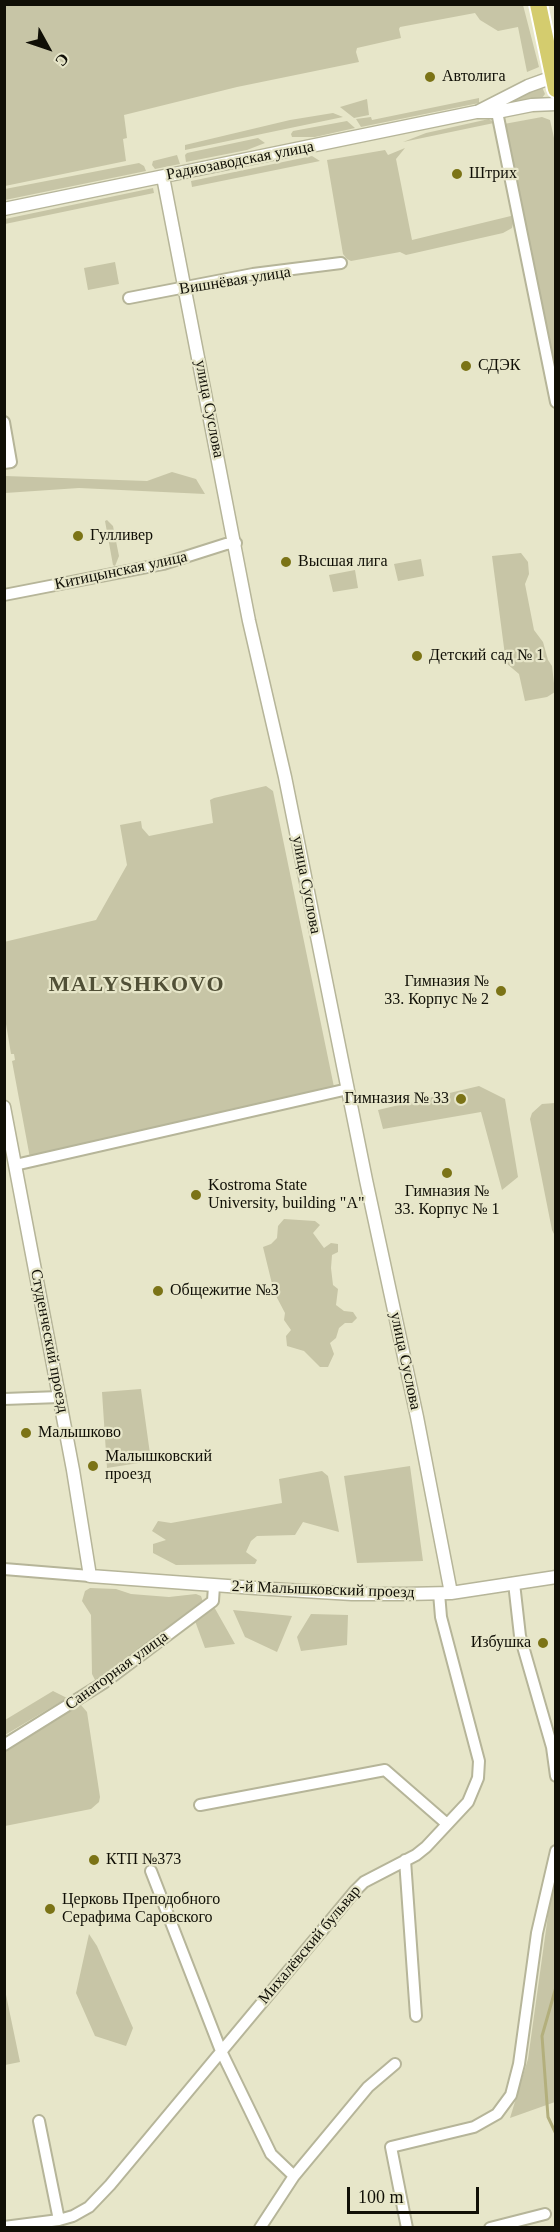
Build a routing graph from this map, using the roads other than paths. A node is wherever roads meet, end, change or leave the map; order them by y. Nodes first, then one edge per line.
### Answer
1 (538, 4) edge
2 (555, 81) edge
3 (555, 104) edge
4 (476, 112) junction
5 (496, 112) junction
6 (163, 177) junction
7 (4, 209) edge
8 (341, 263) dead end
9 (186, 289) junction
10 (129, 298) dead end
11 (555, 402) edge
12 (4, 422) edge
13 (8, 462) edge
14 (236, 543) junction
15 (4, 595) edge
16 (348, 1089) junction
17 (4, 1107) edge
18 (15, 1165) junction
19 (60, 1397) junction
20 (4, 1399) edge
21 (4, 1569) edge
22 (90, 1576) junction
23 (555, 1577) edge
24 (514, 1583) junction
25 (214, 1586) junction
26 (445, 1593) junction
27 (4, 1745) edge
28 (555, 1776) edge
29 (200, 1805) dead end
30 (447, 1824) junction
31 (555, 1851) edge
32 (405, 1860) junction
33 (151, 1871) dead end
34 (416, 2016) dead end
35 (221, 2051) junction
36 (395, 2064) dead end
37 (39, 2121) dead end
38 (294, 2176) junction
39 (545, 2214) dead end
40 (59, 2220) junction
41 (4, 2227) edge
42 (260, 2228) edge
43 (407, 2228) edge
44 (490, 2228) edge

1 - 2 highway
2 - 4 street, Радиозаводская улица
3 - 5 street, Радиозаводская улица
4 - 5 street, Радиозаводская улица
4 - 6 street, Радиозаводская улица
5 - 11 street
6 - 7 street, Радиозаводская улица
6 - 9 street, улица Суслова
8 - 9 street, Вишнёвая улица
9 - 10 street, Вишнёвая улица
9 - 14 street, улица Суслова
12 - 13 street
14 - 15 street, Китицынская улица
14 - 16 street, улица Суслова
16 - 18 street
16 - 26 street, улица Суслова
17 - 18 street, Студенческий проезд
18 - 19 street, Студенческий проезд
19 - 20 street
19 - 22 street, Студенческий проезд
21 - 22 street
22 - 25 street, 2-й Малышковский проезд
23 - 24 street, 2-й Малышковский проезд
24 - 26 street, 2-й Малышковский проезд
24 - 28 street
25 - 26 street, 2-й Малышковский проезд
25 - 27 street, Санаторная улица
26 - 30 street, Михалёвский бульвар
29 - 30 street
30 - 32 street, Михалёвский бульвар
31 - 43 street
32 - 34 street
32 - 35 street, Михалёвский бульвар
33 - 35 street
35 - 38 street
35 - 40 street, Михалёвский бульвар
36 - 38 street
37 - 40 street
38 - 42 street
39 - 44 street
40 - 41 street, Михалёвский бульвар

